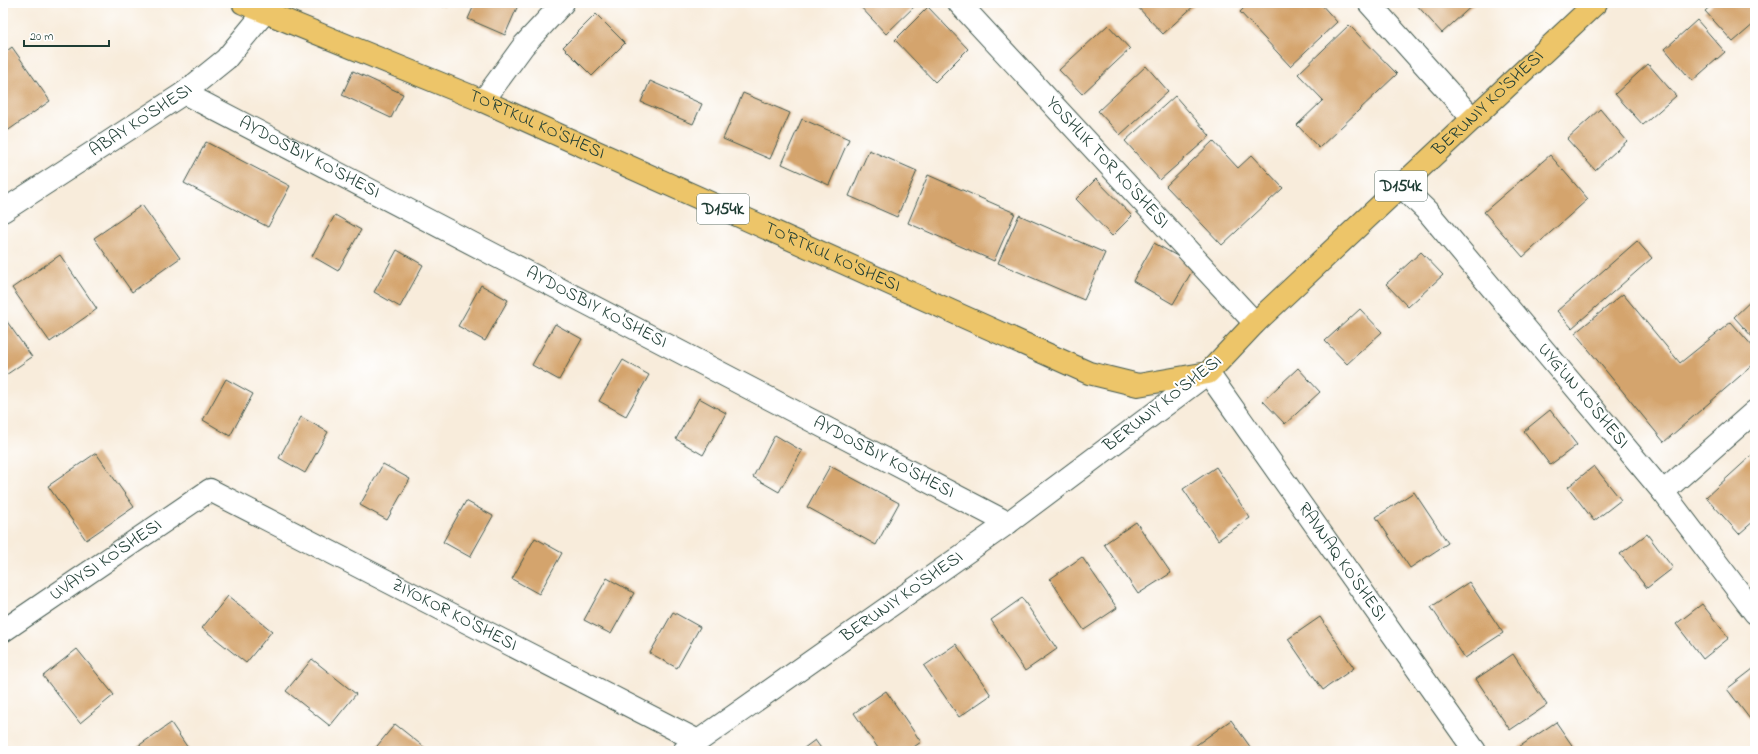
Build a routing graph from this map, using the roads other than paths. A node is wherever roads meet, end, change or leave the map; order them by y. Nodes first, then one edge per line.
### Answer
1 (242, 3) edge
2 (563, 3) edge
3 (960, 3) edge
4 (1369, 3) edge
5 (1596, 3) edge
6 (264, 13) junction
7 (184, 93) junction
8 (483, 101) junction
9 (1473, 118) junction
10 (1401, 186) junction
11 (3, 211) edge
12 (1255, 323) junction
13 (1208, 373) junction
14 (1755, 410) edge
15 (210, 490) joint
16 (1663, 492) junction
17 (1008, 523) junction
18 (1755, 613) edge
19 (3, 631) edge
20 (691, 746) edge
21 (1475, 751) edge

1 - 6 main road, TO'RTKUL KO'SHESI / D154k
2 - 8 street
3 - 12 street, YOSHLIK TOR KO'SHESI
4 - 9 street
5 - 9 main road, BERUNIY KO'SHESI / D154k
6 - 7 street, ABAY KO'SHESI
6 - 8 main road, TO'RTKUL KO'SHESI / D154k
7 - 11 street, ABAY KO'SHESI
7 - 17 street, AYDOSBIY KO'SHESI
8 - 13 main road, TO'RTKUL KO'SHESI / D154k
9 - 10 main road, BERUNIY KO'SHESI / D154k
10 - 12 main road, BERUNIY KO'SHESI / D154k
10 - 16 street, UYG'UN KO'SHESI
12 - 13 main road, BERUNIY KO'SHESI / D154k
13 - 17 street, BERUNIY KO'SHESI
13 - 21 street, RAVNAQ KO'SHESI
14 - 16 street
15 - 19 street, UVAYSI KO'SHESI
15 - 20 street, ZIYOKOR KO'SHESI
16 - 18 street, UYG'UN KO'SHESI
17 - 20 street, BERUNIY KO'SHESI

